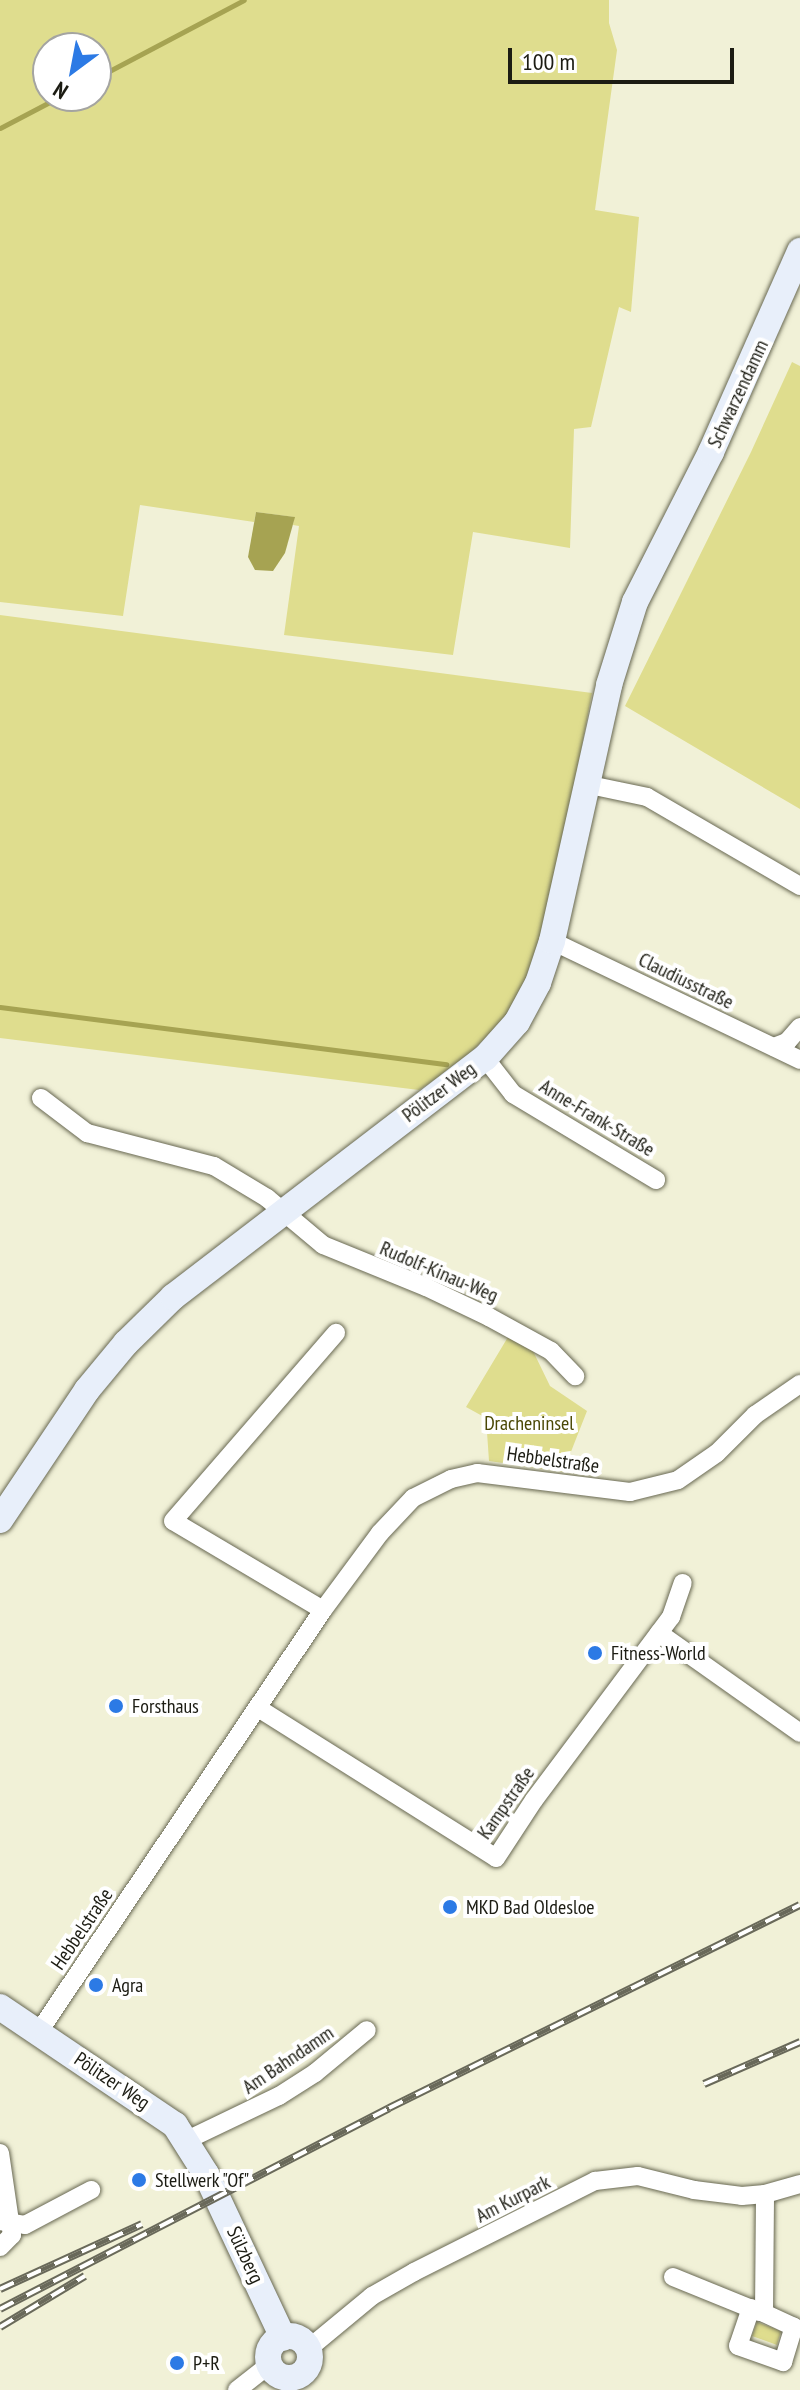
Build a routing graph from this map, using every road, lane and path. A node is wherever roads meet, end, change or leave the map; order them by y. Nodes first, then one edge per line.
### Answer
1 (800, 251) edge
2 (670, 534) joint
3 (585, 784) junction
4 (800, 886) edge
5 (552, 941) junction
6 (800, 1027) edge
7 (774, 1047) junction
8 (485, 1058) junction
9 (800, 1060) edge
10 (41, 1098) dead end
11 (656, 1180) dead end
12 (282, 1212) junction
13 (336, 1333) dead end
14 (575, 1376) dead end
15 (800, 1384) edge
16 (0, 1520) edge
17 (683, 1583) dead end
18 (323, 1610) junction
19 (659, 1633) junction
20 (258, 1708) junction
21 (800, 1733) edge
22 (0, 2007) edge
23 (367, 2030) dead end
24 (38, 2033) junction
25 (187, 2140) junction
26 (0, 2153) edge
27 (206, 2174) joint
28 (800, 2184) edge
29 (91, 2190) dead end
30 (765, 2194) junction
31 (6, 2221) edge
32 (0, 2247) edge
33 (673, 2277) dead end
34 (283, 2338) junction
35 (308, 2349) junction
36 (270, 2364) junction
37 (302, 2382) edge
38 (237, 2390) edge

1 - 2 main road, Schwarzendamm
2 - 3 main road, Pölitzer Weg
3 - 4 street
3 - 5 main road, Pölitzer Weg
5 - 7 street, Claudiusstraße
5 - 8 main road, Pölitzer Weg
6 - 7 street
7 - 9 street, Claudiusstraße
8 - 11 street, Anne-Frank-Straße
8 - 12 main road, Pölitzer Weg
10 - 12 street, Rudolf-Kinau-Weg
12 - 14 street, Rudolf-Kinau-Weg
12 - 16 main road, Pölitzer Weg
13 - 18 street
15 - 18 street, Hebbelstraße
17 - 19 street, Kampstraße
18 - 20 street, Hebbelstraße
19 - 20 street, Kampstraße
19 - 21 street
20 - 24 street, Hebbelstraße
22 - 24 main road, Pölitzer Weg
23 - 25 street, Am Bahndamm
24 - 25 main road, Pölitzer Weg
25 - 27 main road, Pölitzer Weg
26 - 31 street
27 - 34 main road, Sülzberg
28 - 30 street, Am Kurpark
29 - 31 street
30 - 33 street
30 - 35 street, Am Kurpark
31 - 32 street
34 - 35 main road
34 - 36 main road
35 - 37 main road
36 - 37 main road
36 - 38 street

